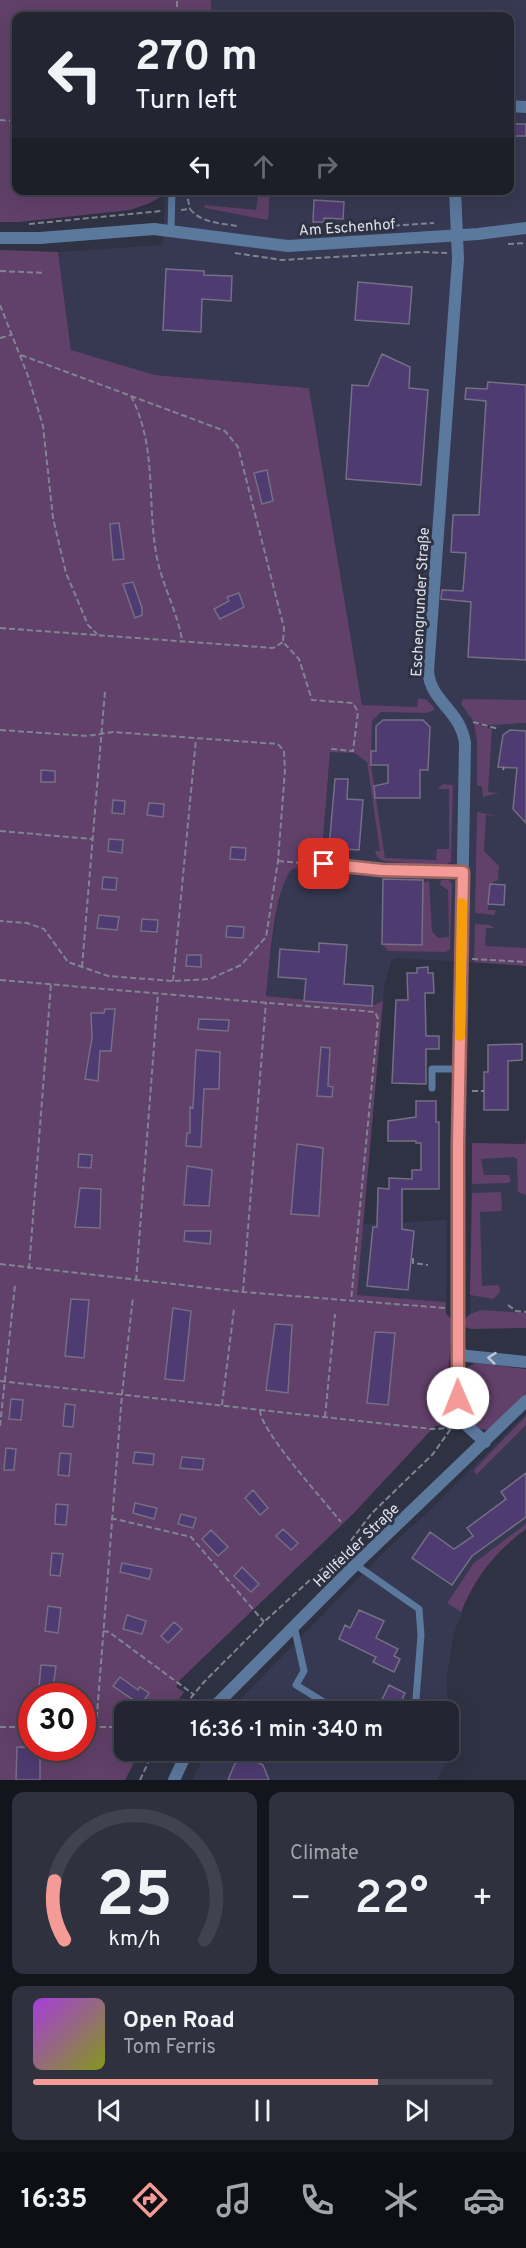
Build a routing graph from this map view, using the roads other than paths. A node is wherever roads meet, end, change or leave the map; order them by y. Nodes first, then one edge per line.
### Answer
1 (172, 195) edge
2 (455, 195) edge
3 (526, 228) edge
4 (171, 230) junction
5 (456, 235) junction
6 (0, 238) edge
7 (324, 864) road end
8 (463, 872) junction
9 (459, 1069) junction
10 (432, 1088) dead end
11 (458, 1355) junction
12 (526, 1362) edge
13 (526, 1401) edge
14 (484, 1442) junction
15 (356, 1565) junction
16 (294, 1626) junction
17 (220, 1701) edge
18 (322, 1701) edge
19 (417, 1701) edge
20 (183, 1761) edge
21 (174, 1780) edge

1 - 4 lane
2 - 5 street, Eschengrunder Straße
3 - 5 street, Am Eschenhof
4 - 5 street, Am Eschenhof
4 - 6 street, Am Eschenhof
5 - 8 street, Eschengrunder Straße
7 - 8 lane
8 - 9 street, Eschengrunder Straße
9 - 10 lane
9 - 11 street, Eschengrunder Straße
12 -> 11 street
11 - 14 street, Eschengrunder Straße
13 - 14 street, Hellfelder Straße
14 - 15 street, Hellfelder Straße
15 - 16 street, Hellfelder Straße
15 - 19 lane
16 - 17 street, Hellfelder Straße
16 - 18 lane
20 - 21 street

